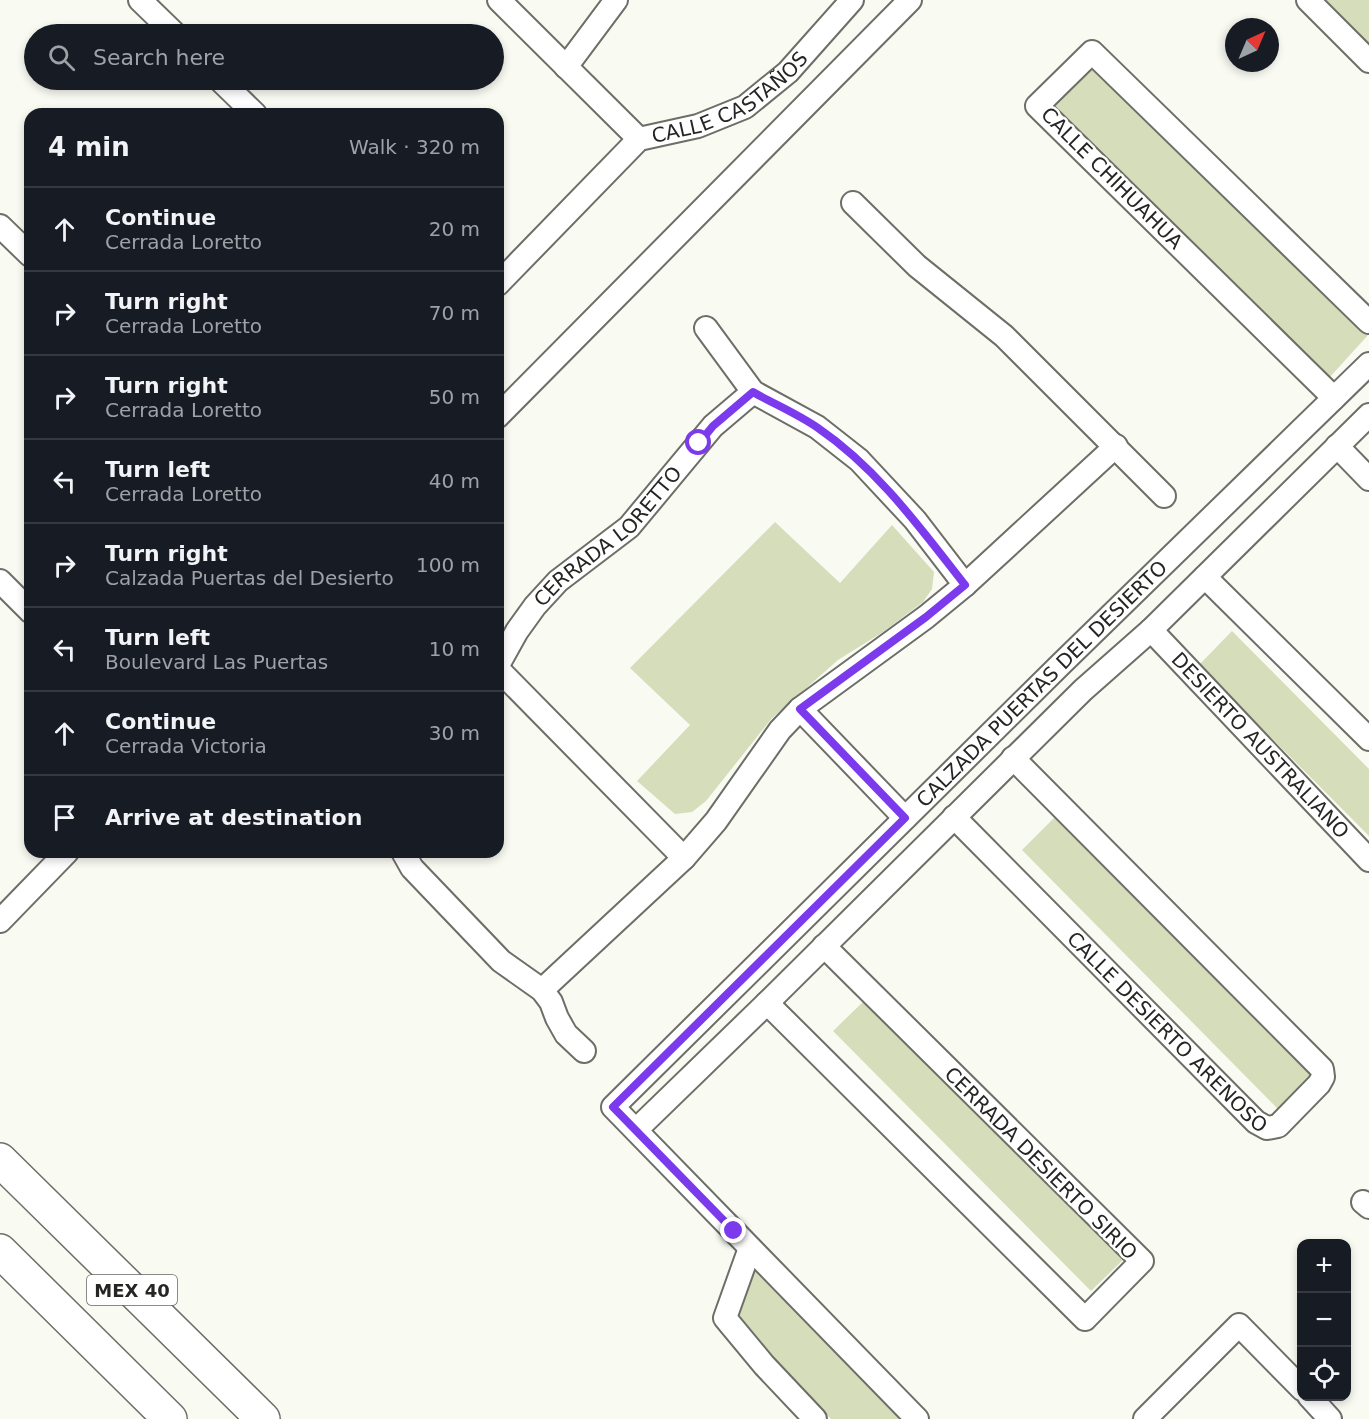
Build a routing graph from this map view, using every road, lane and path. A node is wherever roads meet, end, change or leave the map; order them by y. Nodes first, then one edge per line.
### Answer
1 (140, 0) edge
2 (499, 0) edge
3 (616, 0) edge
4 (852, 0) edge
5 (910, 0) edge
6 (1308, 0) edge
7 (165, 24) edge
8 (1369, 61) edge
9 (566, 67) junction
10 (230, 90) edge
11 (249, 108) edge
12 (639, 139) junction
13 (853, 203) dead end
14 (0, 226) edge
15 (24, 249) edge
16 (504, 278) edge
17 (1369, 322) edge
18 (706, 328) dead end
19 (1369, 364) edge
20 (753, 392) junction
21 (1334, 398) junction
22 (504, 410) edge
23 (1369, 415) edge
24 (1116, 446) junction
25 (1337, 446) junction
26 (1369, 478) edge
27 (1244, 487) junction
28 (1164, 496) dead end
29 (1269, 514) junction
30 (1205, 577) junction
31 (0, 581) edge
32 (965, 585) junction
33 (24, 605) edge
34 (1151, 630) junction
35 (504, 656) edge
36 (1060, 665) junction
37 (504, 673) edge
38 (1083, 690) junction
39 (800, 709) junction
40 (1369, 739) edge
41 (1012, 759) junction
42 (954, 817) junction
43 (905, 818) junction
44 (867, 855) junction
45 (61, 858) edge
46 (406, 858) edge
47 (684, 858) junction
48 (1369, 860) edge
49 (891, 879) junction
50 (0, 921) edge
51 (824, 946) junction
52 (542, 990) junction
53 (767, 1003) junction
54 (688, 1031) junction
55 (584, 1051) dead end
56 (712, 1055) junction
57 (636, 1130) junction
58 (0, 1160) edge
59 (750, 1248) junction
60 (0, 1251) edge
61 (1297, 1384) edge
62 (1313, 1401) edge
63 (170, 1419) edge
64 (263, 1419) edge
65 (815, 1419) edge
66 (917, 1419) edge
67 (1145, 1419) edge
68 (1330, 1419) edge

1 - 7 street
2 - 9 street
3 - 9 street
4 - 12 street, CALLE CASTAÑOS
5 - 22 street
6 - 8 street
9 - 12 street
10 - 11 street
12 - 16 street, CALLE CASTAÑOS
13 - 24 street
14 - 15 street
17 - 21 street, CALLE CHIHUAHUA
18 - 20 street
19 - 21 street, CALZADA PUERTAS DEL DESIERTO
20 - 32 street
20 - 35 street, CERRADA LORETTO
21 - 27 street, CALZADA PUERTAS DEL DESIERTO
23 - 25 street, CALZADA PUERTAS DEL DESIERTO
24 - 28 street
24 - 32 street
25 - 26 street
25 - 29 street, CALZADA PUERTAS DEL DESIERTO
27 - 29 street
27 - 36 street, CALZADA PUERTAS DEL DESIERTO
29 - 30 street, CALZADA PUERTAS DEL DESIERTO
30 - 34 street, CALZADA PUERTAS DEL DESIERTO
30 - 40 street
31 - 33 street
32 - 39 street
34 - 38 street, CALZADA PUERTAS DEL DESIERTO
34 - 48 street, DESIERTO AUSTRALIANO
36 - 38 street
36 - 43 street, CALZADA PUERTAS DEL DESIERTO
37 - 47 street, CERRADA LORETTO
38 - 41 street, CALZADA PUERTAS DEL DESIERTO
39 - 43 street
39 - 47 street
41 - 42 street, CALZADA PUERTAS DEL DESIERTO
41 - 42 street, CALLE DESIERTO ARENOSO
42 - 49 street, CALZADA PUERTAS DEL DESIERTO
43 - 44 street, CALZADA PUERTAS DEL DESIERTO
44 - 49 street
44 - 54 street, CALZADA PUERTAS DEL DESIERTO
45 - 50 street
46 - 52 street
47 - 52 street
49 - 51 street, CALZADA PUERTAS DEL DESIERTO
51 - 53 street, CALZADA PUERTAS DEL DESIERTO
51 - 53 street, CERRADA DESIERTO SIRIO
52 - 55 street
53 - 56 street, CALZADA PUERTAS DEL DESIERTO
54 - 56 street
54 - 57 street, CALZADA PUERTAS DEL DESIERTO
56 - 57 street, CALZADA PUERTAS DEL DESIERTO
57 - 59 street
58 - 64 highway, MEX 40
59 - 65 street
59 - 66 street
60 - 63 highway, MEX 40
61 - 67 street
62 - 68 street

